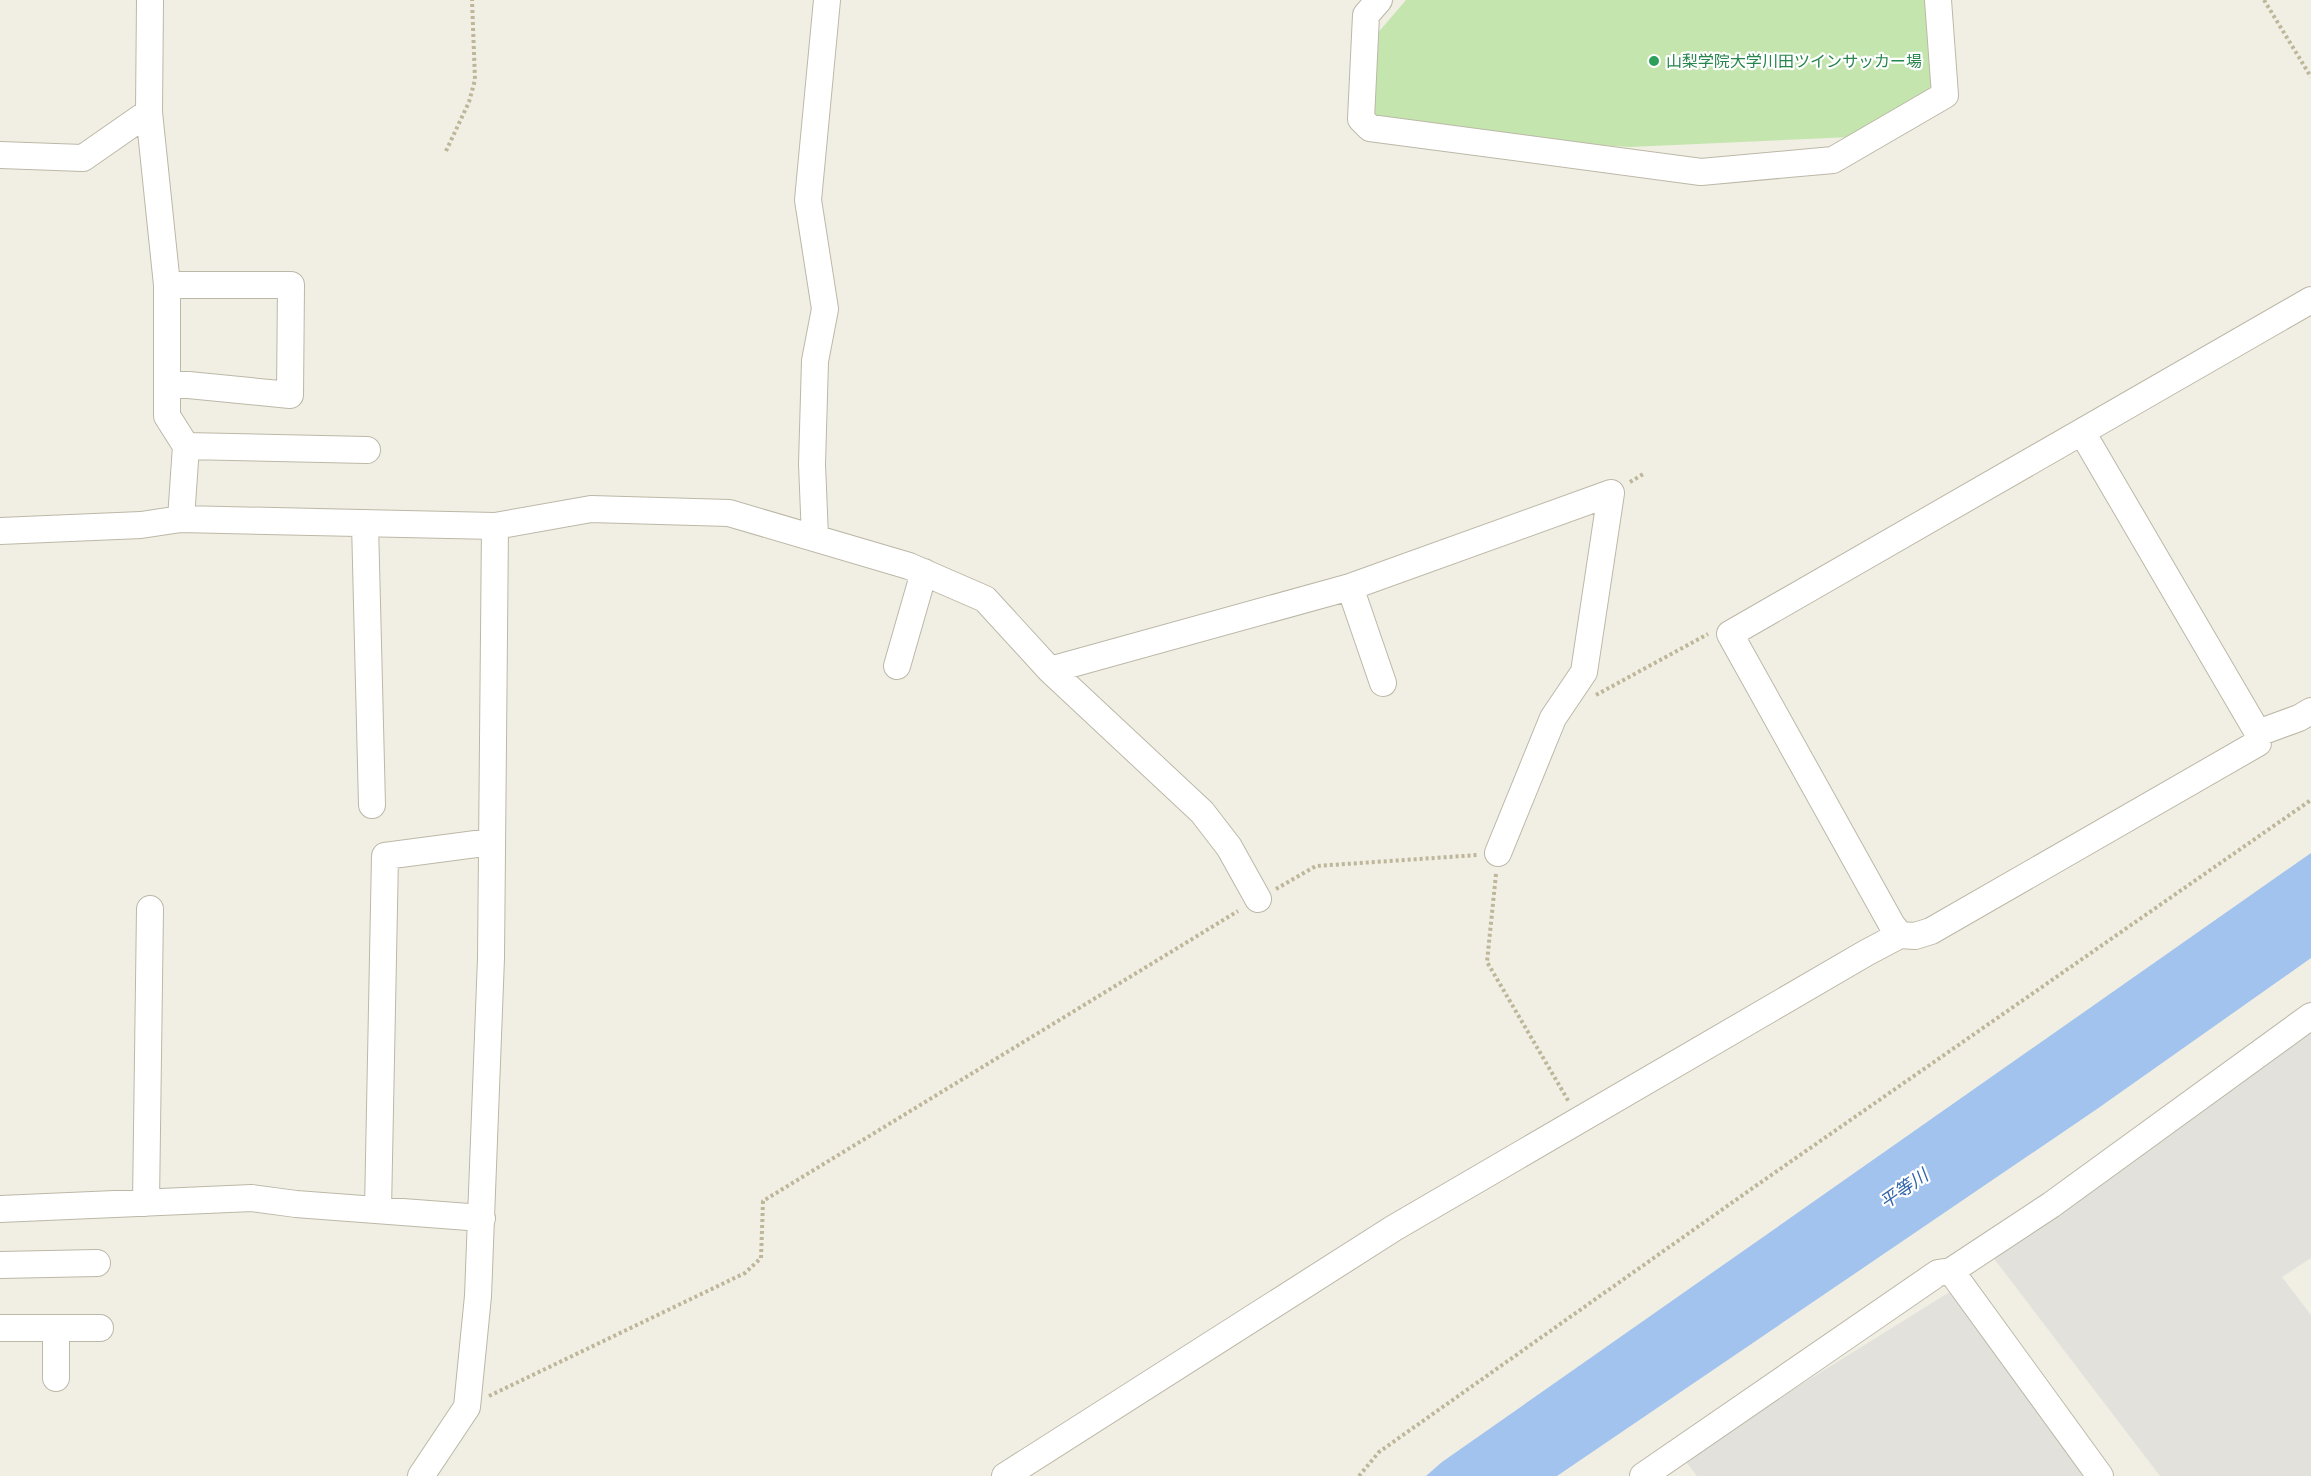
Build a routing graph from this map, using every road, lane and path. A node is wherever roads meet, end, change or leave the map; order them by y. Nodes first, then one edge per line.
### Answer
1 (150, 0) edge
2 (472, 0) edge
3 (827, 0) edge
4 (1379, 0) edge
5 (1938, 0) edge
6 (2264, 0) edge
7 (2311, 77) edge
8 (149, 112) junction
9 (446, 151) dead end
10 (0, 155) edge
11 (167, 285) junction
12 (2311, 300) edge
13 (168, 383) junction
14 (2082, 432) junction
15 (186, 446) junction
16 (368, 450) dead end
17 (181, 519) junction
18 (365, 523) junction
19 (495, 526) junction
20 (0, 531) edge
21 (816, 537) junction
22 (924, 572) junction
23 (1350, 586) junction
24 (1730, 634) junction
25 (897, 666) dead end
26 (1050, 670) junction
27 (1383, 683) dead end
28 (1595, 696) dead end
29 (2311, 711) edge
30 (2258, 733) junction
31 (2311, 800) edge
32 (372, 806) dead end
33 (491, 842) junction
34 (1498, 853) junction
35 (1258, 899) junction
36 (150, 909) dead end
37 (1900, 935) junction
38 (2311, 1016) edge
39 (1580, 1120) junction
40 (146, 1203) junction
41 (0, 1209) edge
42 (378, 1210) junction
43 (482, 1218) junction
44 (97, 1263) dead end
45 (0, 1264) edge
46 (1955, 1277) junction
47 (0, 1328) edge
48 (56, 1328) junction
49 (100, 1328) dead end
50 (56, 1377) dead end
51 (467, 1407) junction
52 (421, 1476) edge
53 (1005, 1476) edge
54 (1359, 1476) edge
55 (1643, 1476) edge
56 (2100, 1476) edge

1 - 8 street
2 - 9 path
3 - 21 street
4 - 5 street
6 - 7 path
8 - 10 street
8 - 11 street
11 - 13 street
11 - 13 street
12 - 14 street
13 - 15 street
14 - 24 street
14 - 30 street
15 - 16 street
15 - 17 street
17 - 18 street
17 - 20 street
18 - 19 street
18 - 32 street
19 - 21 street
19 - 33 street
21 - 22 street
22 - 25 street
22 - 26 street
23 - 26 street
23 - 27 street
23 - 34 street
24 - 28 path
24 - 37 street
26 - 35 street
29 - 30 street
30 - 37 street
31 - 54 path
33 - 42 street
33 - 43 street
34 - 35 path
34 - 39 path
35 - 51 path
36 - 40 street
37 - 39 street
38 - 46 street
39 - 53 street
40 - 41 street
40 - 42 street
42 - 43 street
43 - 51 street
44 - 45 street
46 - 55 street
46 - 56 street
47 - 48 street
48 - 49 street
48 - 50 street
51 - 52 street

